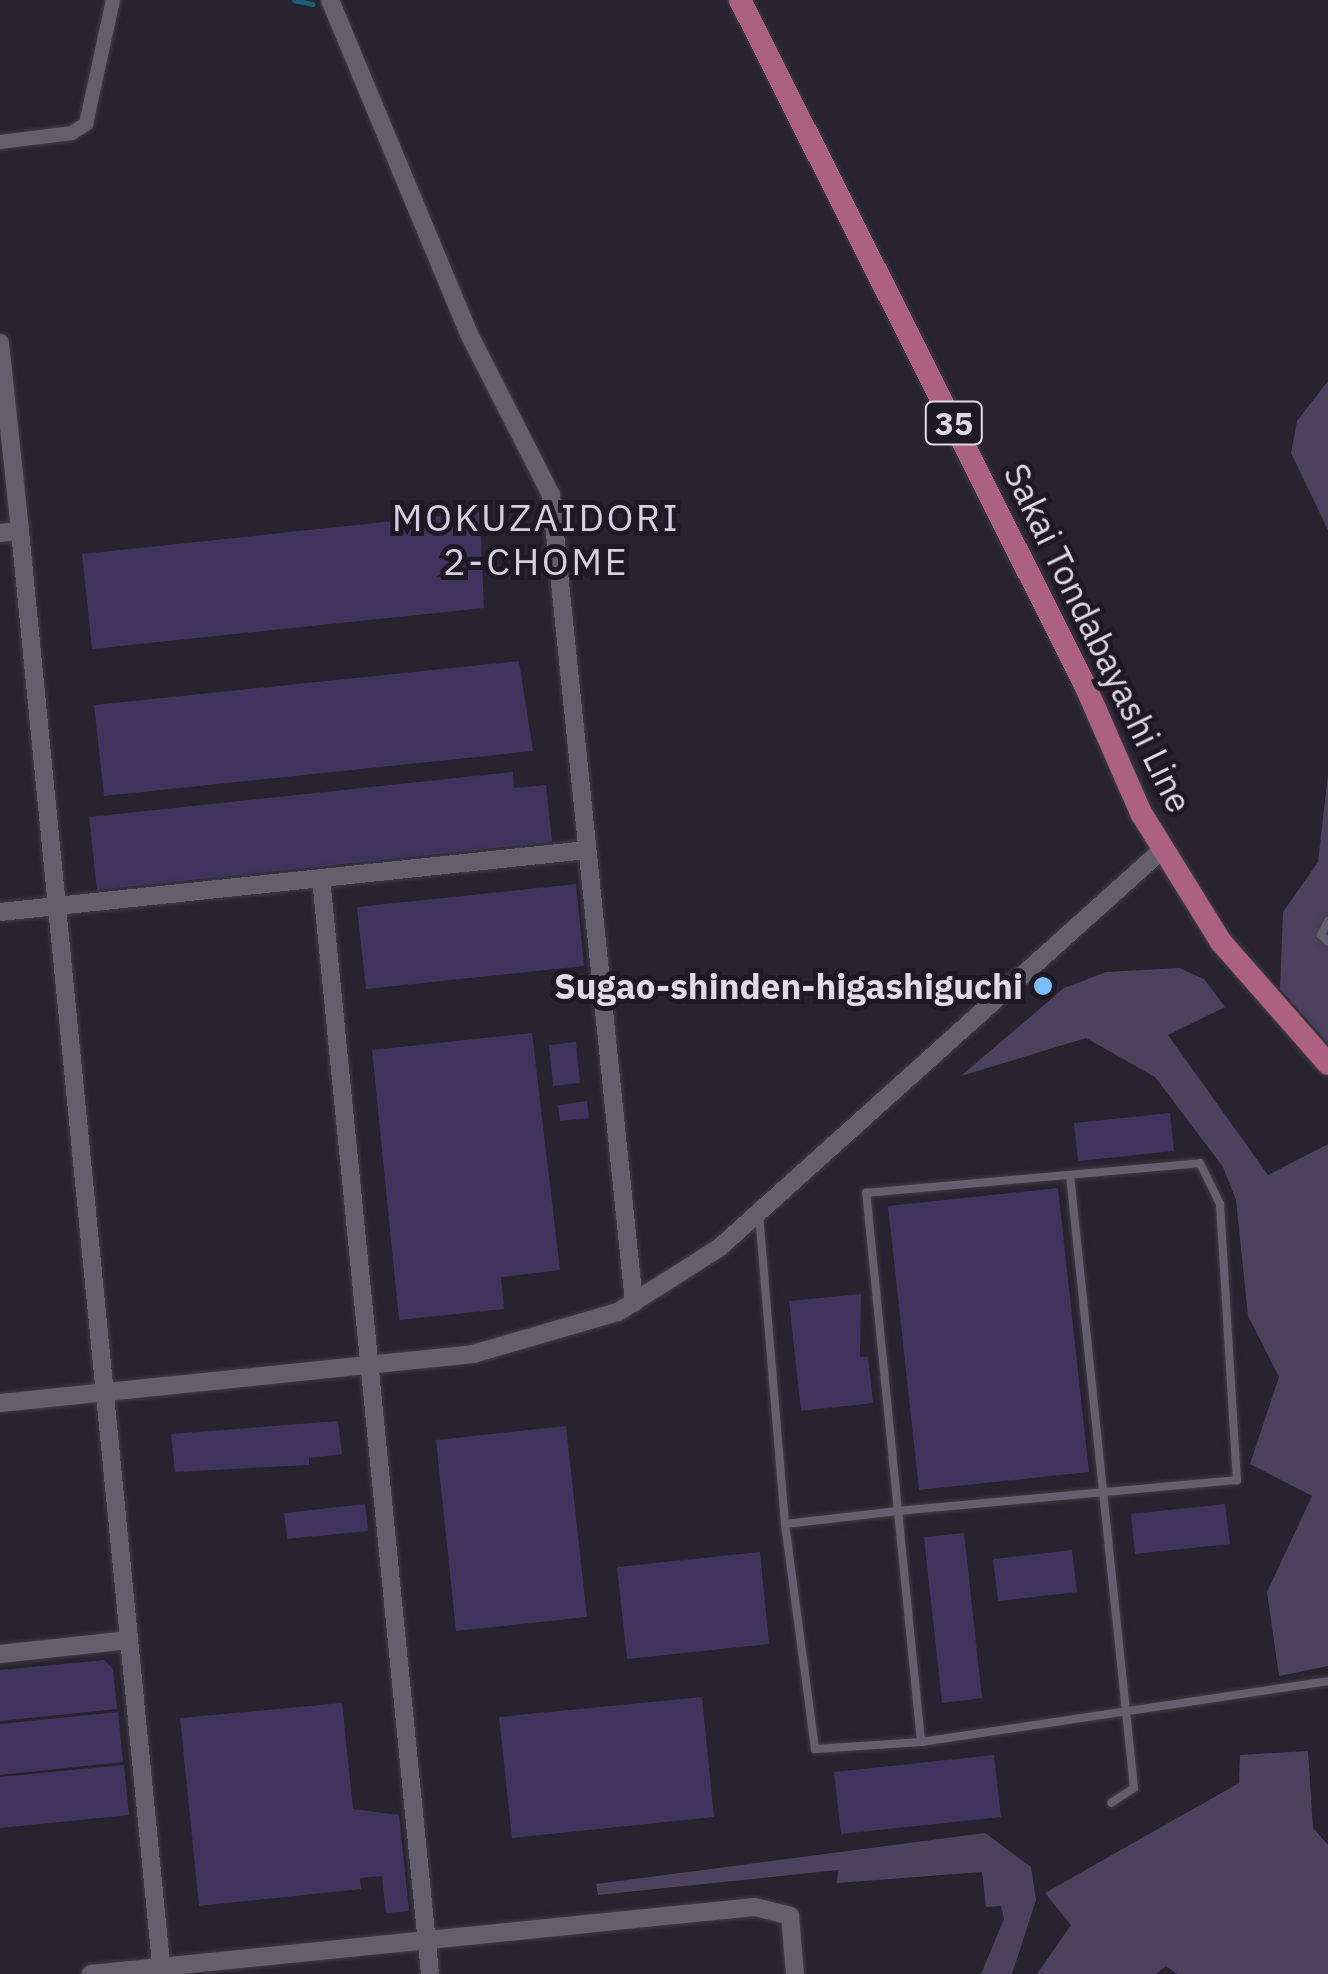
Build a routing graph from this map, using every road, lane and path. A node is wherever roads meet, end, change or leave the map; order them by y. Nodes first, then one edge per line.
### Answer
1 (113, 0) edge
2 (330, 0) edge
3 (740, 0) edge
4 (0, 142) edge
5 (0, 343) edge
6 (20, 531) junction
7 (0, 533) edge
8 (1162, 849) junction
9 (588, 850) junction
10 (321, 878) junction
11 (56, 906) junction
12 (0, 912) edge
13 (1328, 921) edge
14 (1328, 942) edge
15 (1328, 1064) edge
16 (1070, 1175) junction
17 (759, 1214) junction
18 (634, 1303) junction
19 (370, 1364) junction
20 (104, 1392) junction
21 (0, 1402) edge
22 (1104, 1492) junction
23 (898, 1511) junction
24 (785, 1524) junction
25 (128, 1640) junction
26 (0, 1654) edge
27 (1328, 1681) edge
28 (1128, 1709) junction
29 (921, 1742) junction
30 (1111, 1803) dead end
31 (426, 1940) junction
32 (161, 1970) edge
33 (90, 1974) edge
34 (430, 1974) edge
35 (795, 1974) edge

1 - 4 street
2 - 9 street
3 - 8 main road, Sakai Tondabayashi Line / 35
5 - 6 street
6 - 7 street
6 - 11 street
8 - 15 main road, Sakai Tondabayashi Line / 35
8 - 17 street
9 - 10 street
9 - 18 street
10 - 11 street
10 - 19 street
11 - 12 street
11 - 20 street
13 - 14 lane
16 - 22 lane
16 - 22 lane
16 - 23 lane
17 - 18 street
17 - 24 lane
18 - 19 street
19 - 20 street
19 - 31 street
20 - 21 street
20 - 25 street
22 - 23 lane
22 - 28 lane
23 - 24 lane
23 - 29 lane
24 - 29 lane
25 - 26 street
25 - 32 street
27 - 28 lane
28 - 29 lane
28 - 30 lane
31 - 32 street
31 - 34 street
31 - 35 street
32 - 33 street

